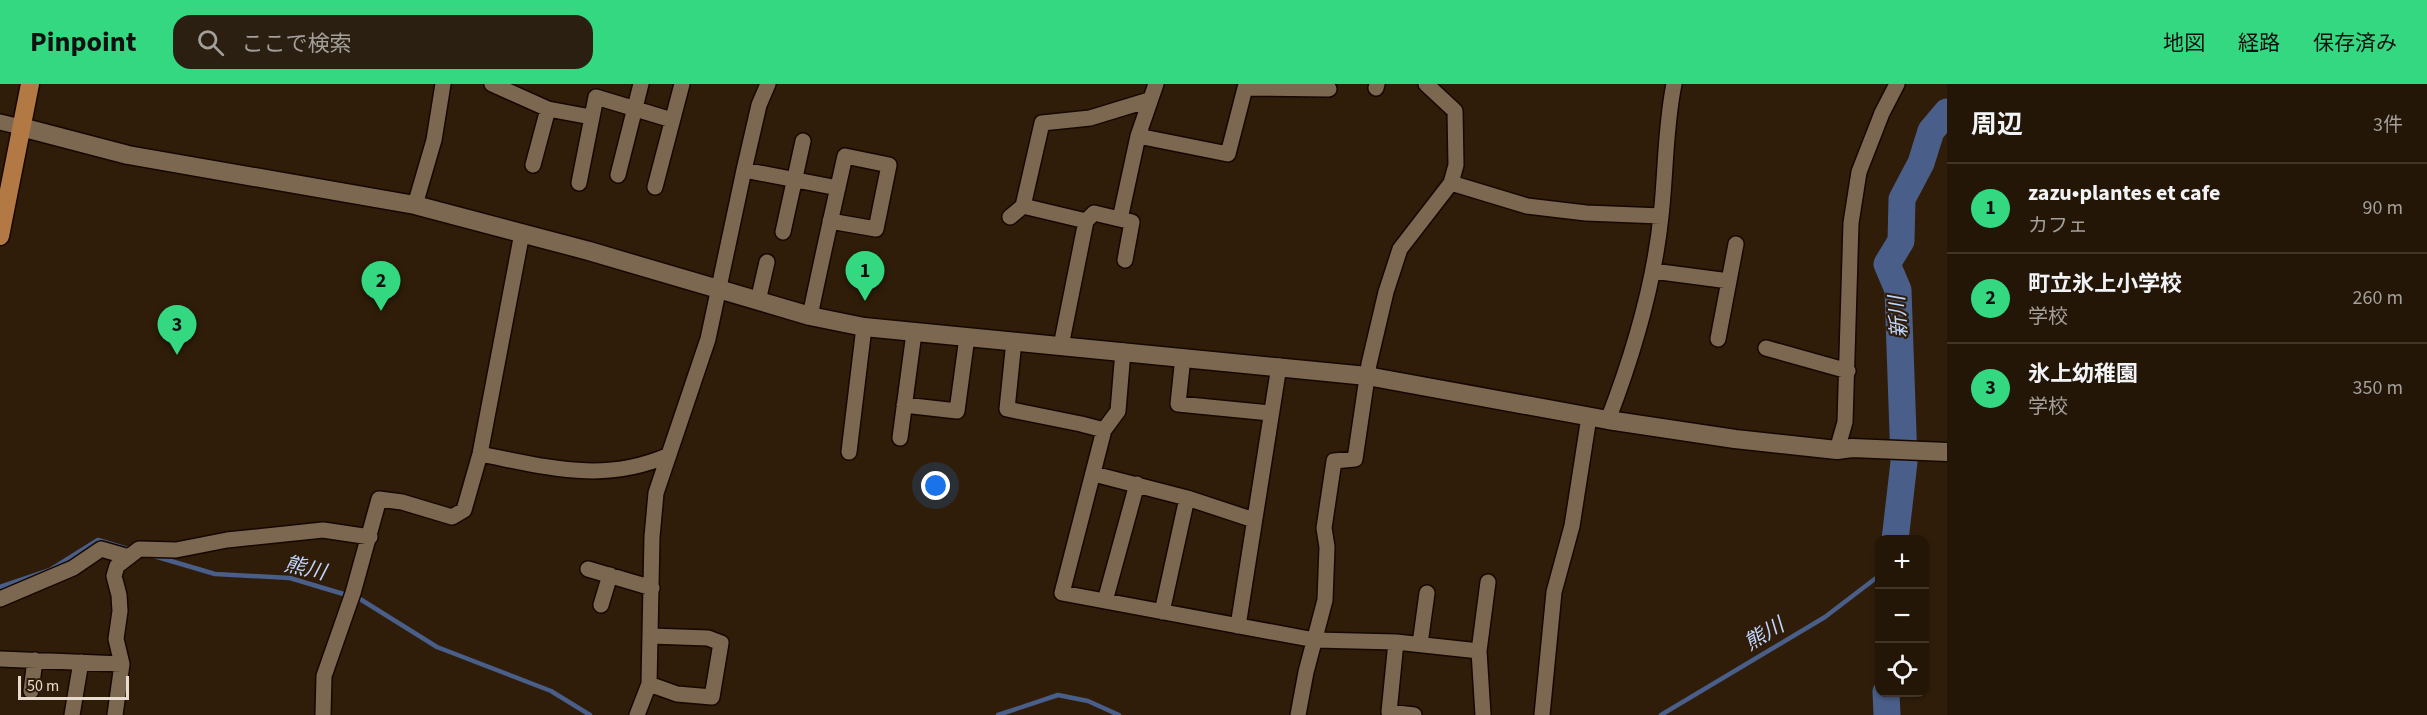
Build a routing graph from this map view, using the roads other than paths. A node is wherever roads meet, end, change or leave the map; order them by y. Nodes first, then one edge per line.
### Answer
1 (30, 84) edge
2 (442, 84) edge
3 (492, 84) edge
4 (641, 84) edge
5 (682, 84) edge
6 (768, 84) edge
7 (1156, 84) edge
8 (1426, 84) edge
9 (1674, 84) edge
10 (1897, 84) edge
11 (1245, 86) edge
12 (1329, 89) dead end
13 (1149, 100) junction
14 (635, 108) junction
15 (548, 109) junction
16 (591, 117) junction
17 (672, 120) junction
18 (0, 122) edge
19 (21, 127) junction
20 (1138, 136) junction
21 (803, 141) dead end
22 (533, 165) dead end
23 (744, 170) junction
24 (618, 175) dead end
25 (794, 179) junction
26 (579, 183) dead end
27 (1451, 183) junction
28 (655, 187) dead end
29 (838, 188) junction
30 (415, 205) junction
31 (1023, 206) junction
32 (1010, 216) dead end
33 (1661, 216) junction
34 (1120, 219) junction
35 (831, 221) junction
36 (1086, 221) junction
37 (783, 232) dead end
38 (522, 233) junction
39 (0, 236) edge
40 (1736, 244) dead end
41 (1125, 260) dead end
42 (767, 262) dead end
43 (1653, 271) junction
44 (1729, 281) junction
45 (720, 290) junction
46 (758, 301) junction
47 (810, 316) junction
48 (864, 327) junction
49 (914, 333) junction
50 (967, 337) junction
51 (1718, 339) dead end
52 (1014, 341) junction
53 (1061, 346) junction
54 (1766, 348) dead end
55 (1123, 351) junction
56 (1183, 357) junction
57 (1279, 366) junction
58 (1848, 371) junction
59 (1367, 376) junction
60 (904, 405) junction
61 (1270, 413) junction
62 (1589, 417) junction
63 (1608, 420) junction
64 (1104, 430) junction
65 (900, 438) dead end
66 (1845, 449) junction
67 (849, 452) dead end
68 (1939, 452) edge
69 (480, 454) junction
70 (669, 455) junction
71 (1094, 474) junction
72 (1137, 484) junction
73 (1187, 498) junction
74 (1254, 520) junction
75 (370, 537) junction
76 (134, 553) junction
77 (588, 569) dead end
78 (610, 575) junction
79 (1488, 582) dead end
80 (652, 588) junction
81 (1427, 593) dead end
82 (0, 599) edge
83 (1105, 601) junction
84 (601, 605) dead end
85 (1162, 612) junction
86 (1238, 626) junction
87 (651, 636) junction
88 (1316, 640) junction
89 (1396, 642) junction
90 (1420, 644) junction
91 (1479, 651) junction
92 (0, 659) edge
93 (35, 660) junction
94 (81, 662) junction
95 (122, 664) junction
96 (649, 684) junction
97 (31, 691) dead end
98 (72, 715) edge
99 (115, 715) edge
100 (322, 715) edge
101 (637, 715) edge
102 (1298, 715) edge
103 (1414, 715) edge
104 (1483, 715) edge
105 (1542, 715) edge

1 - 19 main road
2 - 30 street
3 - 15 street
4 - 14 street
5 - 17 street
6 - 23 street
7 - 13 street
8 - 27 street
9 - 33 street
10 - 58 street
11 - 12 street
11 - 20 street
13 - 20 street
13 - 31 street
14 - 16 street
14 - 17 street
14 - 24 street
15 - 16 street
15 - 22 street
16 - 26 street
17 - 28 street
18 - 19 street
19 - 30 street
19 - 39 main road
20 - 34 street
21 - 25 street
23 - 25 street
23 - 45 street
25 - 29 street
25 - 37 street
27 - 33 street
27 - 59 street
29 - 35 street
29 - 35 street
30 - 38 street
31 - 32 street
31 - 36 street
33 - 43 street
34 - 36 street
34 - 41 street
35 - 47 street
36 - 53 street
38 - 45 street
38 - 69 street
40 - 44 street
42 - 46 street
43 - 44 street
43 - 63 street
44 - 51 street
45 - 46 street
45 - 70 street
46 - 47 street
47 - 48 street
48 - 49 street
48 - 67 street
49 - 50 street
49 - 60 street
50 - 52 street
50 - 60 street
52 - 53 street
52 - 64 street
53 - 55 street
54 - 58 street
55 - 56 street
55 - 64 street
56 - 57 street
56 - 61 street
57 - 59 street
57 - 61 street
58 - 66 street
59 - 62 street
59 - 88 street
60 - 65 street
61 - 74 street
62 - 63 street
62 - 105 street
63 - 66 street
64 - 71 street
66 - 68 street
69 - 70 street
69 - 75 street
70 - 80 street
71 - 72 street
71 - 83 street
72 - 73 street
72 - 83 street
73 - 74 street
73 - 85 street
74 - 86 street
75 - 76 street
75 - 100 street
76 - 82 street
76 - 95 street
77 - 78 street
78 - 80 street
78 - 84 street
79 - 91 street
80 - 87 street
81 - 90 street
83 - 85 street
85 - 86 street
86 - 88 street
87 - 96 street
87 - 96 street
88 - 89 street
88 - 102 street
89 - 90 street
89 - 103 street
90 - 91 street
91 - 104 street
92 - 93 street
93 - 94 street
93 - 97 street
94 - 95 street
94 - 98 street
95 - 99 street
96 - 101 street

